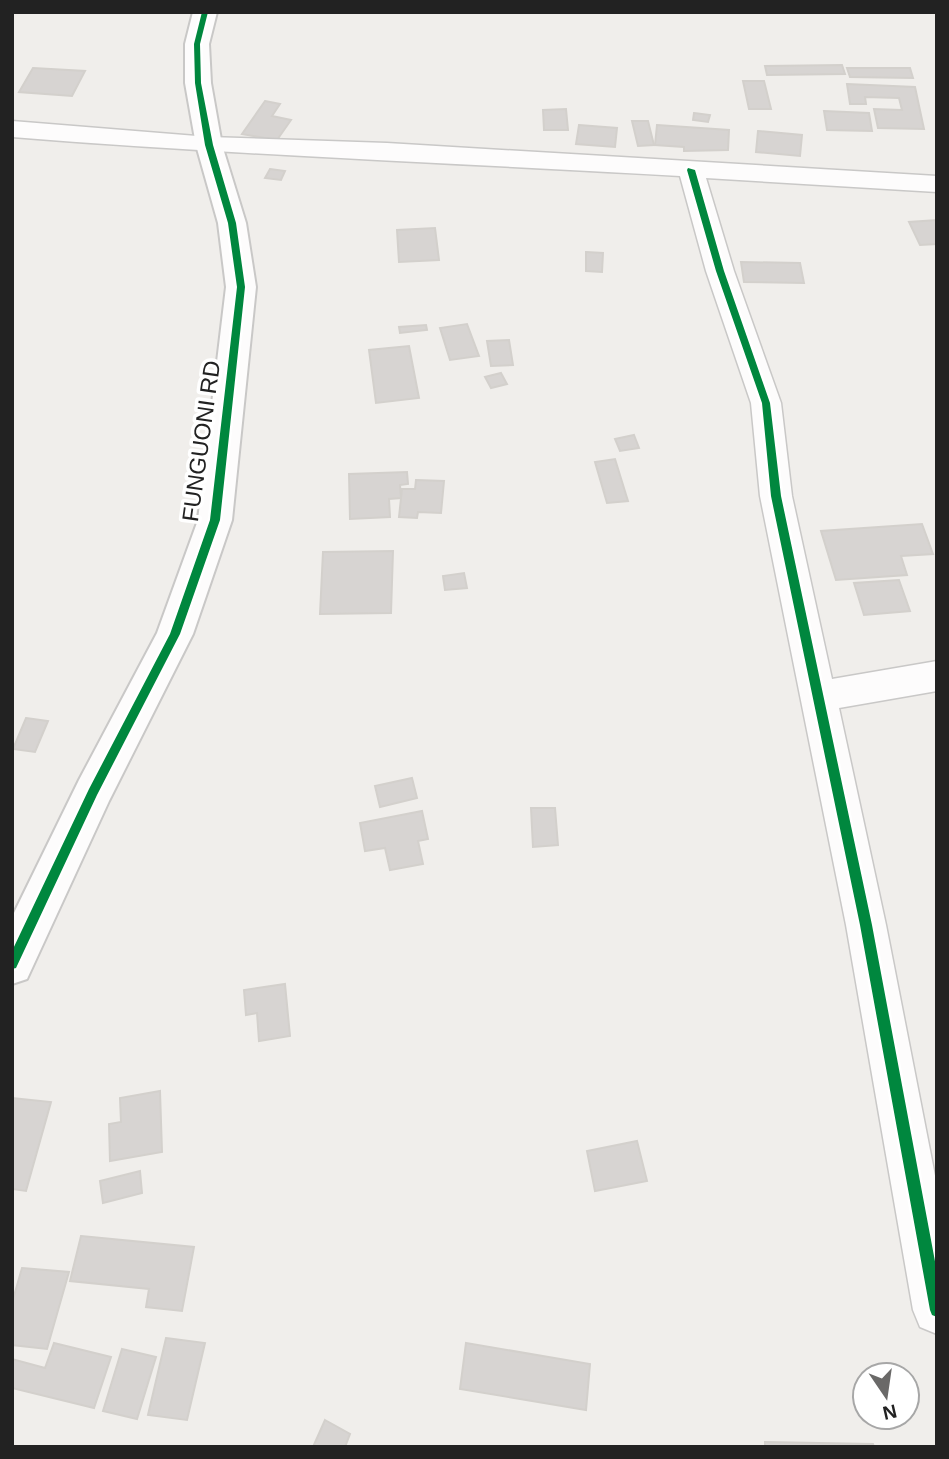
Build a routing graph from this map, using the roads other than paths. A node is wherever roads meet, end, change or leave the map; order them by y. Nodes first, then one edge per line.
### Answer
1 (205, 12) edge
2 (12, 130) edge
3 (209, 145) junction
4 (691, 170) junction
5 (937, 184) edge
6 (937, 676) edge
7 (818, 697) junction
8 (12, 964) edge
9 (937, 1310) edge

1 - 3 street, FUNGUONI RD
2 - 3 street
3 - 4 street
3 - 8 street, FUNGUONI RD
4 - 5 street
4 - 7 street
6 - 7 street
7 - 9 street

